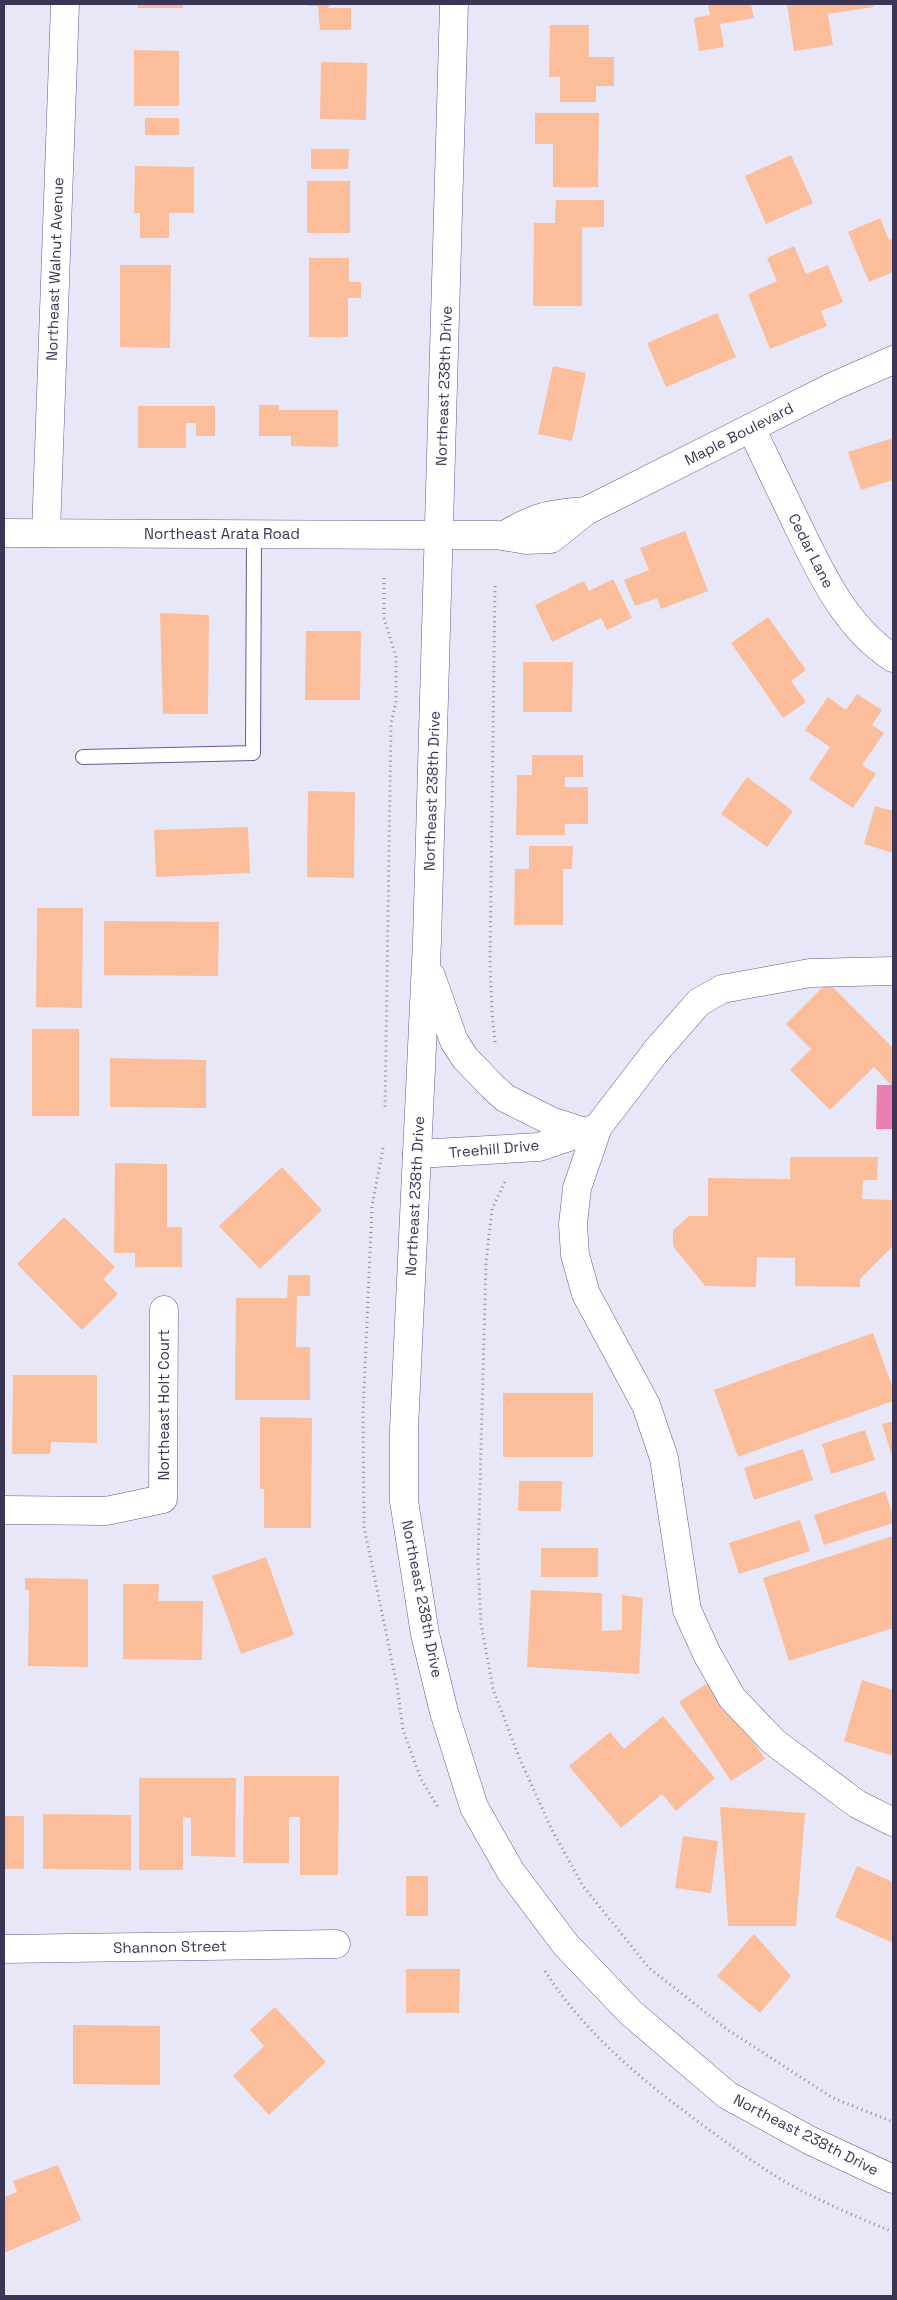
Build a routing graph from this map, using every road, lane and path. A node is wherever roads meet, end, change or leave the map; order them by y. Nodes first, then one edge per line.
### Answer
1 (65, 4) edge
2 (454, 4) edge
3 (893, 360) edge
4 (751, 428) junction
5 (4, 533) edge
6 (46, 534) junction
7 (254, 534) junction
8 (440, 535) junction
9 (384, 578) dead end
10 (495, 583) dead end
11 (893, 658) edge
12 (83, 757) dead end
13 (427, 953) junction
14 (893, 971) edge
15 (492, 1086) junction
16 (384, 1113) dead end
17 (590, 1129) junction
18 (384, 1141) dead end
19 (499, 1150) junction
20 (417, 1154) junction
21 (164, 1310) dead end
22 (4, 1510) edge
23 (441, 1812) dead end
24 (893, 1822) edge
25 (336, 1944) dead end
26 (4, 1950) edge
27 (539, 1963) dead end
28 (893, 2122) edge
29 (893, 2179) edge
30 (893, 2232) edge

1 - 6 main road, Northeast Walnut Avenue
2 - 8 main road, Northeast 238th Drive
3 - 4 main road, Maple Boulevard
4 - 8 main road, Maple Boulevard
4 - 11 main road, Cedar Lane
5 - 6 main road, Northeast Arata Road
6 - 7 main road, Northeast Arata Road
7 - 8 main road, Northeast Arata Road
7 - 12 lane
8 - 13 main road, Northeast 238th Drive
9 - 16 path
10 - 15 path
13 - 15 main road
13 - 20 main road, Northeast 238th Drive
14 - 17 main road
15 - 17 main road
17 - 19 main road, Treehill Drive
17 - 24 main road
18 - 23 path
19 - 20 main road, Treehill Drive
19 - 28 path
20 - 29 main road, Northeast 238th Drive
21 - 22 main road, Northeast Holt Court
25 - 26 main road, Shannon Street
27 - 30 path

